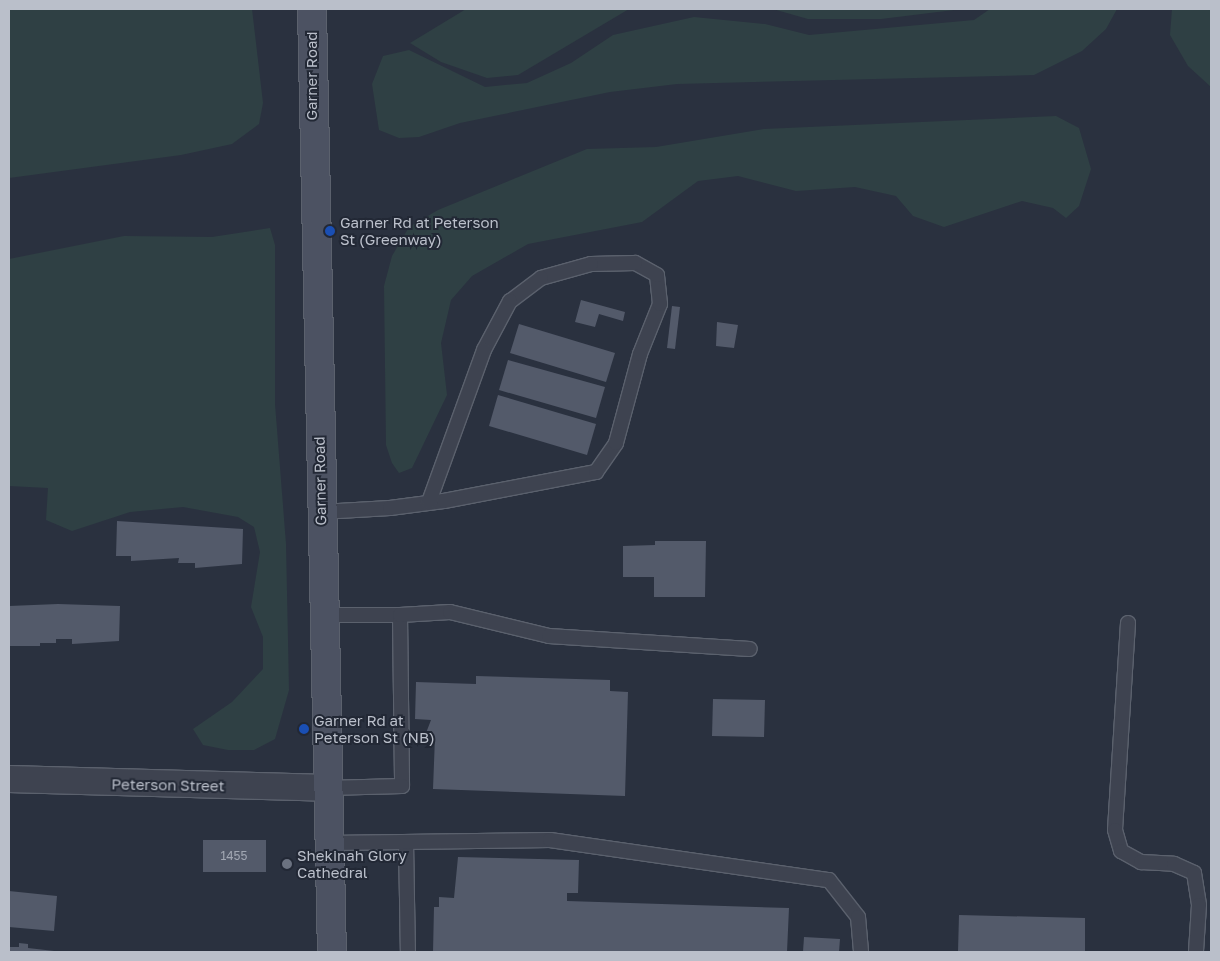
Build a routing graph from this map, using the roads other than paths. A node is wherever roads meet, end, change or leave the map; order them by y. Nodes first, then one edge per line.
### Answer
1 (312, 9) edge
2 (429, 502) junction
3 (321, 512) junction
4 (323, 615) junction
5 (400, 615) junction
6 (1128, 623) dead end
7 (750, 649) dead end
8 (9, 779) edge
9 (327, 788) junction
10 (406, 842) junction
11 (329, 843) junction
12 (332, 952) edge
13 (408, 952) edge
14 (861, 952) edge
15 (1196, 952) edge

1 - 3 main road, Garner Road
2 - 2 lane
2 - 3 lane
3 - 4 main road, Garner Road
4 - 5 lane
4 - 9 main road, Garner Road
5 - 7 lane
5 - 9 lane
6 - 15 lane
8 - 9 street, Peterson Street
9 - 11 main road, Garner Road
10 - 11 lane
10 - 13 lane
10 - 14 lane
11 - 12 main road, Garner Road

